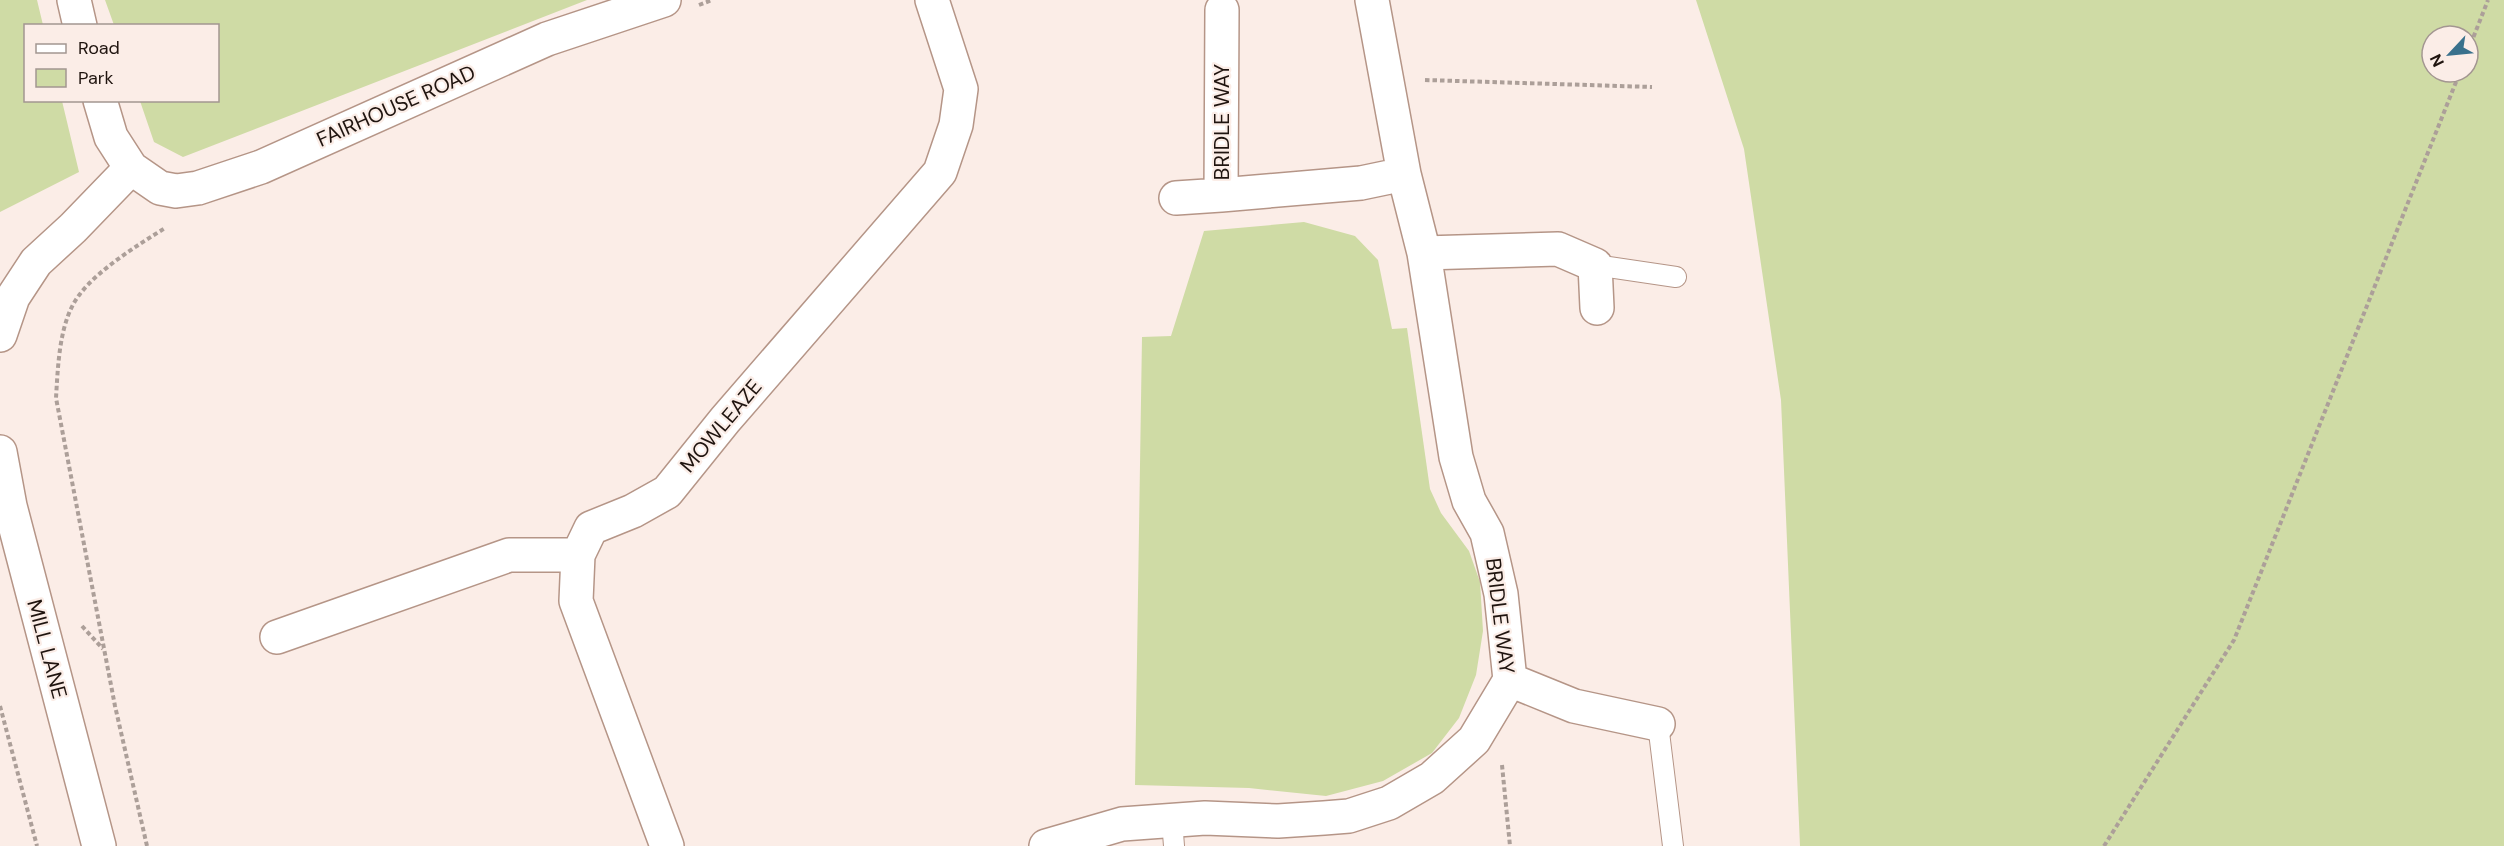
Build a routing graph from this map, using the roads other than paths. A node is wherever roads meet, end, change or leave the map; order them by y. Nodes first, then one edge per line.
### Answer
1 (74, 0) edge
2 (664, 0) edge
3 (932, 0) edge
4 (1372, 0) edge
5 (1222, 10) dead end
6 (80, 24) edge
7 (101, 102) edge
8 (131, 168) junction
9 (1404, 174) junction
10 (1221, 195) junction
11 (1176, 198) dead end
12 (1424, 253) junction
13 (1595, 265) junction
14 (1676, 277) dead end
15 (1597, 308) dead end
16 (0, 335) edge
17 (0, 452) edge
18 (578, 555) junction
19 (277, 637) dead end
20 (1510, 680) junction
21 (1658, 724) joint
22 (1173, 833) edge
23 (99, 846) edge
24 (667, 846) edge
25 (1046, 846) edge
26 (1673, 846) edge

1 - 6 street
2 - 8 street, FAIRHOUSE ROAD
3 - 18 street, MOWLEAZE
4 - 9 street, BRIDLE WAY
5 - 10 street, BRIDLE WAY
7 - 8 street
8 - 16 street
9 - 10 street, BRIDLE WAY
9 - 12 street, BRIDLE WAY
10 - 11 street
12 - 13 street
12 - 20 street, BRIDLE WAY
13 - 14 lane
13 - 15 street
17 - 23 street, MILL LANE
18 - 19 street
18 - 24 street
20 - 21 street
20 - 22 street, BRIDLE WAY
21 - 26 lane
22 - 25 street, BRIDLE WAY

